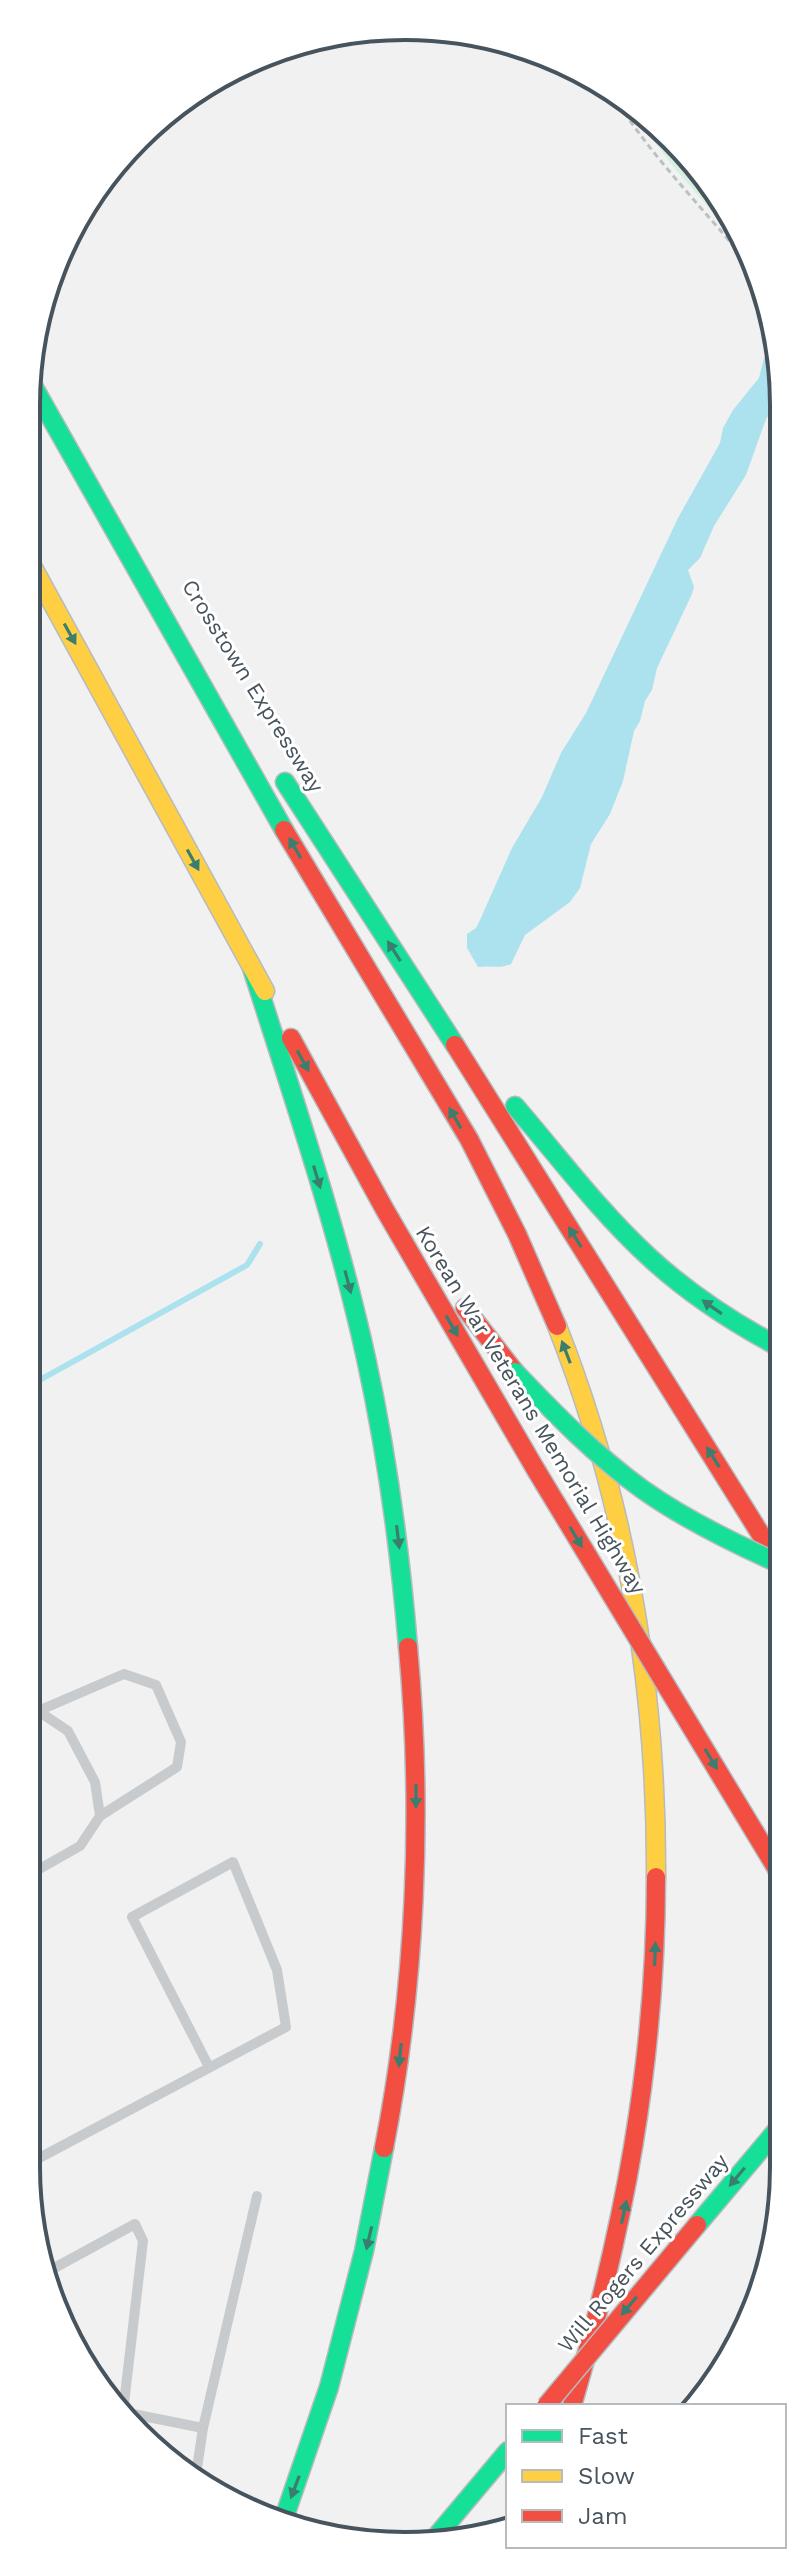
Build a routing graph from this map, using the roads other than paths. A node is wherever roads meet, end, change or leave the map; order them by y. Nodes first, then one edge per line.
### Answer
1 (40, 395) edge
2 (40, 396) edge
3 (40, 581) edge
4 (220, 680) dead end
5 (278, 772) dead end
6 (252, 968) junction
7 (437, 1016) junction
8 (385, 1210) junction
9 (770, 1342) edge
10 (770, 1549) edge
11 (770, 1558) edge
12 (40, 1709) edge
13 (40, 1716) edge
14 (100, 1816) junction
15 (770, 1857) edge
16 (40, 1869) edge
17 (209, 2067) junction
18 (770, 2138) edge
19 (40, 2158) edge
20 (257, 2196) dead end
21 (54, 2268) edge
22 (123, 2398) edge
23 (548, 2404) edge
24 (573, 2404) edge
25 (140, 2417) edge
26 (203, 2428) junction
27 (506, 2453) edge
28 (197, 2467) edge
29 (286, 2512) edge
30 (442, 2530) edge

1 - 4 highway, Crosstown Expressway
24 -> 2 highway
3 -> 6 highway
7 -> 5 highway, Crosstown Expressway
6 -> 8 highway, Korean War Veterans Memorial Highway
6 -> 29 highway
9 -> 7 highway
10 -> 7 highway
8 - 11 highway, bridge
8 -> 15 highway, Korean War Veterans Memorial Highway, bridge
12 - 14 lane
13 - 14 lane
14 - 16 lane
17 - 17 lane
17 - 19 lane
18 -> 23 highway, Will Rogers Expressway, bridge
20 - 26 lane
21 - 22 lane
25 - 26 lane
26 - 28 lane
27 - 30 highway

